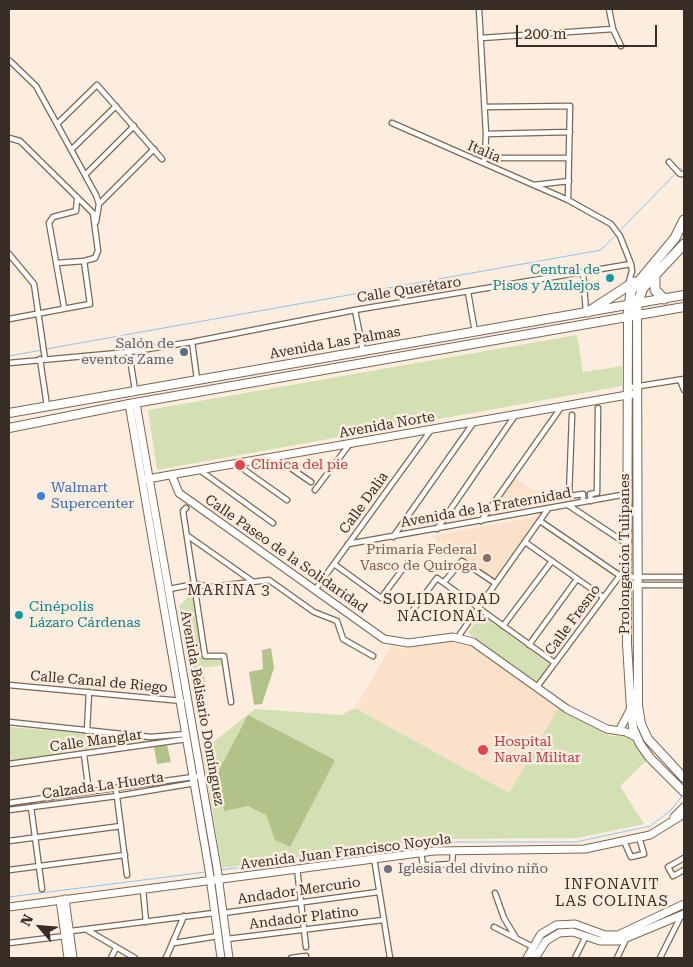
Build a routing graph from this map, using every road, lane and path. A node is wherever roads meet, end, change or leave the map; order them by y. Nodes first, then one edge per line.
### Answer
1 (479, 9) edge
2 (609, 9) edge
3 (613, 28) junction
4 (481, 38) junction
5 (621, 46) dead end
6 (10, 61) edge
7 (116, 106) junction
8 (484, 107) junction
9 (392, 123) dead end
10 (57, 124) junction
11 (134, 126) junction
12 (570, 132) junction
13 (486, 134) junction
14 (9, 138) edge
15 (154, 149) junction
16 (71, 150) junction
17 (485, 158) junction
18 (569, 158) junction
19 (162, 159) dead end
20 (669, 162) dead end
21 (483, 163) junction
22 (682, 174) edge
23 (85, 175) junction
24 (568, 181) junction
25 (533, 185) junction
26 (76, 199) junction
27 (568, 200) junction
28 (99, 204) junction
29 (684, 220) edge
30 (95, 226) junction
31 (684, 244) edge
32 (9, 254) edge
33 (657, 259) junction
34 (84, 261) junction
35 (57, 263) junction
36 (631, 264) junction
37 (666, 267) junction
38 (632, 270) junction
39 (583, 272) junction
40 (644, 273) junction
41 (655, 277) junction
42 (627, 288) junction
43 (468, 292) junction
44 (684, 295) edge
45 (664, 298) junction
46 (632, 305) junction
47 (64, 307) junction
48 (684, 307) edge
49 (355, 310) junction
50 (587, 312) junction
51 (40, 314) junction
52 (632, 315) junction
53 (9, 318) edge
54 (475, 332) junction
55 (192, 342) junction
56 (363, 351) junction
57 (129, 352) junction
58 (42, 359) junction
59 (9, 363) edge
60 (197, 379) junction
61 (682, 380) edge
62 (135, 390) junction
63 (637, 390) junction
64 (684, 390) edge
65 (627, 391) junction
66 (132, 403) junction
67 (47, 406) junction
68 (562, 406) junction
69 (598, 408) dead end
70 (9, 412) edge
71 (516, 414) junction
72 (572, 415) dead end
73 (474, 422) junction
74 (9, 428) edge
75 (136, 428) junction
76 (431, 430) junction
77 (627, 444) junction
78 (637, 444) junction
79 (349, 445) junction
80 (276, 458) junction
81 (240, 464) junction
82 (201, 471) junction
83 (172, 476) junction
84 (142, 477) junction
85 (150, 480) junction
86 (311, 482) dead end
87 (315, 490) dead end
88 (583, 494) junction
89 (590, 494) junction
90 (627, 494) junction
91 (287, 500) dead end
92 (591, 501) junction
93 (584, 502) junction
94 (568, 505) junction
95 (186, 508) dead end
96 (548, 509) junction
97 (481, 521) junction
98 (540, 521) junction
99 (273, 523) dead end
100 (437, 529) junction
101 (188, 536) junction
102 (393, 536) junction
103 (525, 542) junction
104 (348, 544) junction
105 (627, 544) junction
106 (552, 561) junction
107 (408, 562) dead end
108 (334, 564) junction
109 (624, 576) junction
110 (684, 578) edge
111 (577, 579) junction
112 (253, 581) junction
113 (637, 581) junction
114 (444, 582) junction
115 (495, 583) junction
116 (196, 584) junction
117 (684, 585) edge
118 (169, 589) junction
119 (315, 590) junction
120 (603, 597) junction
121 (479, 608) junction
122 (410, 614) dead end
123 (503, 626) junction
124 (458, 638) junction
125 (529, 645) junction
126 (373, 656) dead end
127 (555, 663) junction
128 (9, 685) edge
129 (537, 687) junction
130 (88, 692) junction
131 (184, 701) junction
132 (231, 702) dead end
133 (631, 709) junction
134 (9, 722) edge
135 (87, 731) junction
136 (619, 731) junction
137 (636, 736) junction
138 (186, 737) junction
139 (151, 738) junction
140 (151, 744) junction
141 (84, 755) junction
142 (9, 764) edge
143 (684, 778) edge
144 (197, 779) junction
145 (677, 785) junction
146 (116, 789) junction
147 (89, 792) junction
148 (684, 792) edge
149 (117, 796) junction
150 (30, 800) junction
151 (9, 802) edge
152 (684, 807) edge
153 (31, 808) junction
154 (9, 810) edge
155 (684, 814) edge
156 (121, 826) junction
157 (662, 829) junction
158 (35, 837) junction
159 (639, 837) junction
160 (9, 840) edge
161 (624, 841) junction
162 (453, 850) junction
163 (421, 852) junction
164 (125, 855) junction
165 (374, 858) junction
166 (684, 858) edge
167 (211, 860) junction
168 (38, 866) junction
169 (297, 868) junction
170 (9, 870) edge
171 (684, 870) edge
172 (128, 875) dead end
173 (218, 875) junction
174 (209, 876) junction
175 (42, 890) dead end
176 (143, 890) junction
177 (378, 892) junction
178 (495, 893) dead end
179 (62, 899) junction
180 (300, 902) junction
181 (684, 904) edge
182 (9, 907) edge
183 (214, 913) junction
184 (223, 913) junction
185 (683, 915) edge
186 (184, 916) junction
187 (383, 920) junction
188 (146, 922) junction
189 (494, 927) dead end
190 (87, 930) junction
191 (303, 930) junction
192 (630, 930) junction
193 (68, 933) junction
194 (218, 936) junction
195 (586, 936) junction
196 (516, 938) junction
197 (227, 939) junction
198 (626, 940) junction
199 (9, 943) edge
200 (174, 943) junction
201 (69, 944) junction
202 (306, 947) dead end
203 (532, 947) junction
204 (116, 948) junction
205 (306, 956) dead end
206 (68, 958) edge
207 (73, 958) edge
208 (111, 958) edge
209 (134, 958) edge
210 (166, 958) edge
211 (221, 958) edge
212 (229, 958) edge
213 (291, 958) edge
214 (390, 958) edge
215 (527, 958) edge
216 (535, 958) edge
217 (575, 958) edge
218 (617, 958) edge
219 (660, 958) edge

1 - 4 street
2 - 3 street
3 - 4 street
3 - 5 street
4 - 8 street
6 - 10 street
7 - 10 street
7 - 11 street
7 - 16 street
8 - 12 street
8 - 13 street
9 - 21 street, Italia
10 - 16 street
11 - 15 street
11 - 23 street
12 - 13 street
12 - 18 street
13 - 17 street
14 - 26 street
15 - 19 street
15 - 28 street
16 - 23 street
17 - 18 street
17 - 21 street
18 - 24 street
20 - 22 street
21 - 25 street, Italia
23 - 28 street
24 - 25 street
24 - 27 street
25 - 27 street, Italia
26 - 30 street
26 - 35 street
27 - 36 street, Italia
28 - 30 street
29 - 33 highway
30 - 34 street
31 - 37 highway
32 - 51 street
33 - 37 highway
33 - 40 highway
34 - 35 street
34 - 47 street
35 - 47 street
36 - 38 street
36 - 39 street, Calle Querétaro
37 - 41 highway
38 - 40 street
38 - 42 street
39 - 43 street, Calle Querétaro
39 - 50 street
40 - 42 highway
40 - 46 highway
41 - 45 highway
41 - 46 highway
42 - 50 highway
43 - 49 street, Calle Querétaro
43 - 54 street
44 - 45 main road, Avenida Las Palmas
45 - 46 main road, Avenida Las Palmas
46 - 50 main road, Avenida Las Palmas
46 - 52 highway
47 - 51 street
48 - 52 main road, Avenida Las Palmas
49 - 55 street, Calle Querétaro
49 - 56 street
50 - 54 main road, Avenida Las Palmas
51 - 53 street
51 - 58 street
52 - 63 main road, Prolongación Tulipanes
52 - 65 main road, Prolongación Tulipanes
52 - 66 main road, Avenida Las Palmas
54 - 56 main road, Avenida Las Palmas
55 - 57 street, Calle Querétaro
55 - 60 street
56 - 60 main road, Avenida Las Palmas
57 - 58 street, Calle Querétaro
57 - 62 street
58 - 59 street, Calle Querétaro
58 - 67 street
60 - 62 main road, Avenida Las Palmas
61 - 63 street
61 - 64 street
62 - 67 main road, Avenida Las Palmas
63 - 65 street, Avenida Norte
63 - 78 main road, Prolongación Tulipanes
65 - 68 street, Avenida Norte
65 - 77 main road, Prolongación Tulipanes
66 - 74 main road, Avenida Las Palmas
66 - 75 street, Avenida Belisario Domínguez
67 - 70 main road, Avenida Las Palmas
68 - 71 street, Avenida Norte
68 - 97 street
69 - 89 street
71 - 73 street, Avenida Norte
71 - 100 street
72 - 88 street
73 - 76 street, Avenida Norte
73 - 102 street
75 - 84 street, Avenida Belisario Domínguez
75 - 85 street, Avenida Belisario Domínguez
76 - 79 street, Avenida Norte
76 - 104 street, Calle Dalia
77 - 78 main road
77 - 90 main road, Prolongación Tulipanes
78 - 113 main road, Prolongación Tulipanes
79 - 80 street, Avenida Norte
79 - 87 street
80 - 81 street, Avenida Norte
80 - 86 street
81 - 82 street, Avenida Norte
81 - 91 street
82 - 83 street, Avenida Norte
82 - 99 street
83 - 85 street, Avenida Norte
83 - 119 street, Calle Paseo de la Solidaridad
84 - 85 street
84 - 131 street, Avenida Belisario Domínguez
85 - 118 street, Avenida Belisario Domínguez
88 - 89 street
88 - 93 street
89 - 92 street
90 - 92 street, Avenida de la Fraternidad
90 - 105 main road, Prolongación Tulipanes
92 - 93 street, Avenida de la Fraternidad
93 - 94 street, Avenida de la Fraternidad
94 - 96 street, Avenida de la Fraternidad
94 - 105 street
95 - 101 street
96 - 97 street, Avenida de la Fraternidad
96 - 98 street
97 - 100 street, Avenida de la Fraternidad
98 - 103 street
98 - 109 street
100 - 102 street, Avenida de la Fraternidad
101 - 112 street
101 - 116 street
102 - 104 street, Avenida de la Fraternidad
103 - 106 street
103 - 115 street
104 - 108 street, Calle Dalia
105 - 109 main road, Prolongación Tulipanes
106 - 111 street
106 - 123 street
107 - 108 street
108 - 119 street, Calle Dalia
109 - 113 street
109 - 120 street, Calle Fresno
109 - 133 main road, Prolongación Tulipanes
110 - 113 street
111 - 120 street
111 - 125 street
112 - 116 street
112 - 126 street
113 - 117 street
113 - 143 main road, Prolongación Tulipanes
114 - 115 street
114 - 121 street
114 - 122 street
115 - 121 street
116 - 118 street
116 - 132 street
118 - 131 street, Avenida Belisario Domínguez
119 - 124 street, Calle Paseo de la Solidaridad
120 - 127 street, Calle Fresno
121 - 123 street
121 - 124 street
123 - 125 street
124 - 129 street, Calle Paseo de la Solidaridad
125 - 127 street
127 - 129 street, Calle Fresno
128 - 130 street, Calle Canal de Riego
129 - 136 street, Calle Paseo de la Solidaridad
130 - 131 street, Calle Canal de Riego
130 - 135 street
131 - 138 street, Avenida Belisario Domínguez
131 - 144 street, Avenida Belisario Domínguez
133 - 136 street
133 - 137 main road, Prolongación Tulipanes
134 - 135 street
135 - 139 street
136 - 137 street, Calle Paseo de la Solidaridad
137 - 145 main road, Prolongación Tulipanes
138 - 139 street
138 - 140 street, Calle Manglar
138 - 144 street, Avenida Belisario Domínguez
139 - 140 street
140 - 141 street, Calle Manglar
141 - 142 street, Calle Manglar
141 - 147 street
143 - 145 main road
144 - 146 street
144 - 149 street, Calzada La Huerta
144 - 167 street, Avenida Belisario Domínguez
145 - 148 main road, Prolongación Tulipanes
146 - 147 street
146 - 149 street
147 - 150 street
149 - 153 street, Calzada La Huerta
149 - 156 street
150 - 151 street
150 - 153 street
152 - 157 street
153 - 154 street, Calzada La Huerta
153 - 158 street
155 - 157 street
156 - 158 street
156 - 164 street
157 - 159 street, Avenida Juan Francisco Noyola
158 - 160 street
158 - 168 street
159 - 161 street, Avenida Juan Francisco Noyola
159 - 161 street
161 - 162 street, Avenida Juan Francisco Noyola
162 - 163 street, Avenida Juan Francisco Noyola
162 - 163 street
163 - 165 street, Avenida Juan Francisco Noyola
164 - 168 street
164 - 172 street
165 - 169 street, Avenida Juan Francisco Noyola
165 - 177 street
166 - 171 street
167 - 173 street, Avenida Belisario Domínguez
167 - 174 street, Avenida Belisario Domínguez
168 - 170 street
168 - 175 street
169 - 173 street, Avenida Juan Francisco Noyola
169 - 180 street
173 - 174 street, Avenida Juan Francisco Noyola
173 - 184 street, Avenida Belisario Domínguez
174 - 176 street, Avenida Juan Francisco Noyola
174 - 183 street, Avenida Belisario Domínguez
176 - 179 street, Avenida Juan Francisco Noyola
176 - 188 street
177 - 180 street, Andador Mercurio
177 - 187 street
178 - 196 street
179 - 182 street
179 - 193 street
180 - 184 street, Andador Mercurio
180 - 191 street
181 - 192 street
183 - 186 street
183 - 194 street, Avenida Belisario Domínguez
184 - 197 street, Avenida Belisario Domínguez
185 - 198 street
185 - 219 street
186 - 188 street
186 - 200 street
187 - 191 street, Andador Platino
187 - 214 street
188 - 190 street
189 - 196 street
190 - 193 street
190 - 204 street
191 - 197 street, Andador Platino
191 - 202 street
192 - 198 street
192 - 203 street
193 - 199 street
193 - 201 street
194 - 200 street
194 - 211 street, Avenida Belisario Domínguez
195 - 198 street
195 - 216 street
195 - 217 street
196 - 203 street
197 - 212 street, Avenida Belisario Domínguez
198 - 218 street
200 - 210 street
201 - 206 street
201 - 207 street
203 - 215 street
204 - 208 street
204 - 209 street
205 - 213 street

